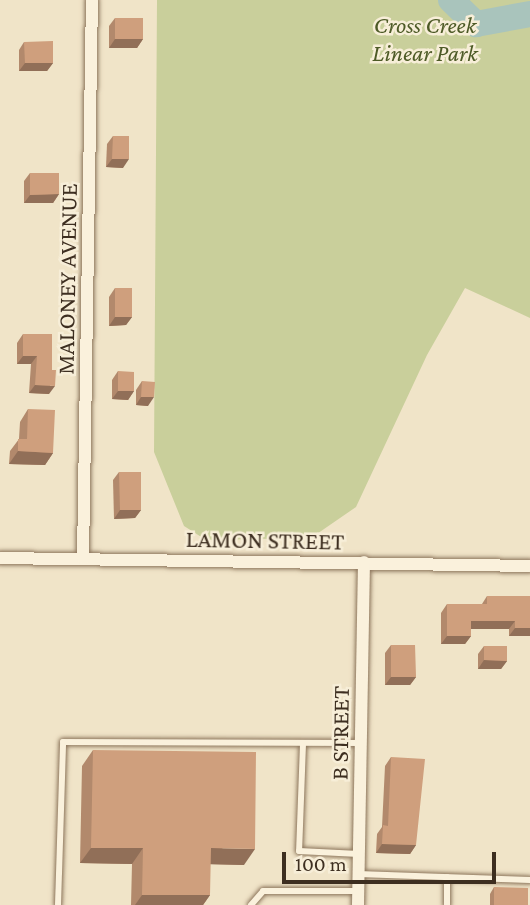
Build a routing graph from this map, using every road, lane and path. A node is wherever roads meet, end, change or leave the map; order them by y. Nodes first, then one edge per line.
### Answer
1 (92, 0) edge
2 (0, 558) edge
3 (83, 558) junction
4 (364, 562) junction
5 (530, 566) edge
6 (361, 743) junction
7 (303, 744) junction
8 (359, 854) junction
9 (358, 874) junction
10 (447, 877) junction
11 (530, 880) edge
12 (358, 891) junction
13 (58, 905) edge
14 (251, 905) edge
15 (358, 905) edge
16 (447, 905) edge

1 - 3 street, MALONEY AVENUE
2 - 3 street, LAMON STREET
3 - 4 street, LAMON STREET
4 - 5 street, LAMON STREET
4 - 6 street, B STREET
6 - 7 lane
6 - 8 street, B STREET
7 - 8 lane
7 - 13 lane
8 - 9 street, B STREET
9 - 10 lane
9 - 12 street, B STREET
10 - 11 lane
10 - 16 lane
12 - 14 lane
12 - 15 street, B STREET

